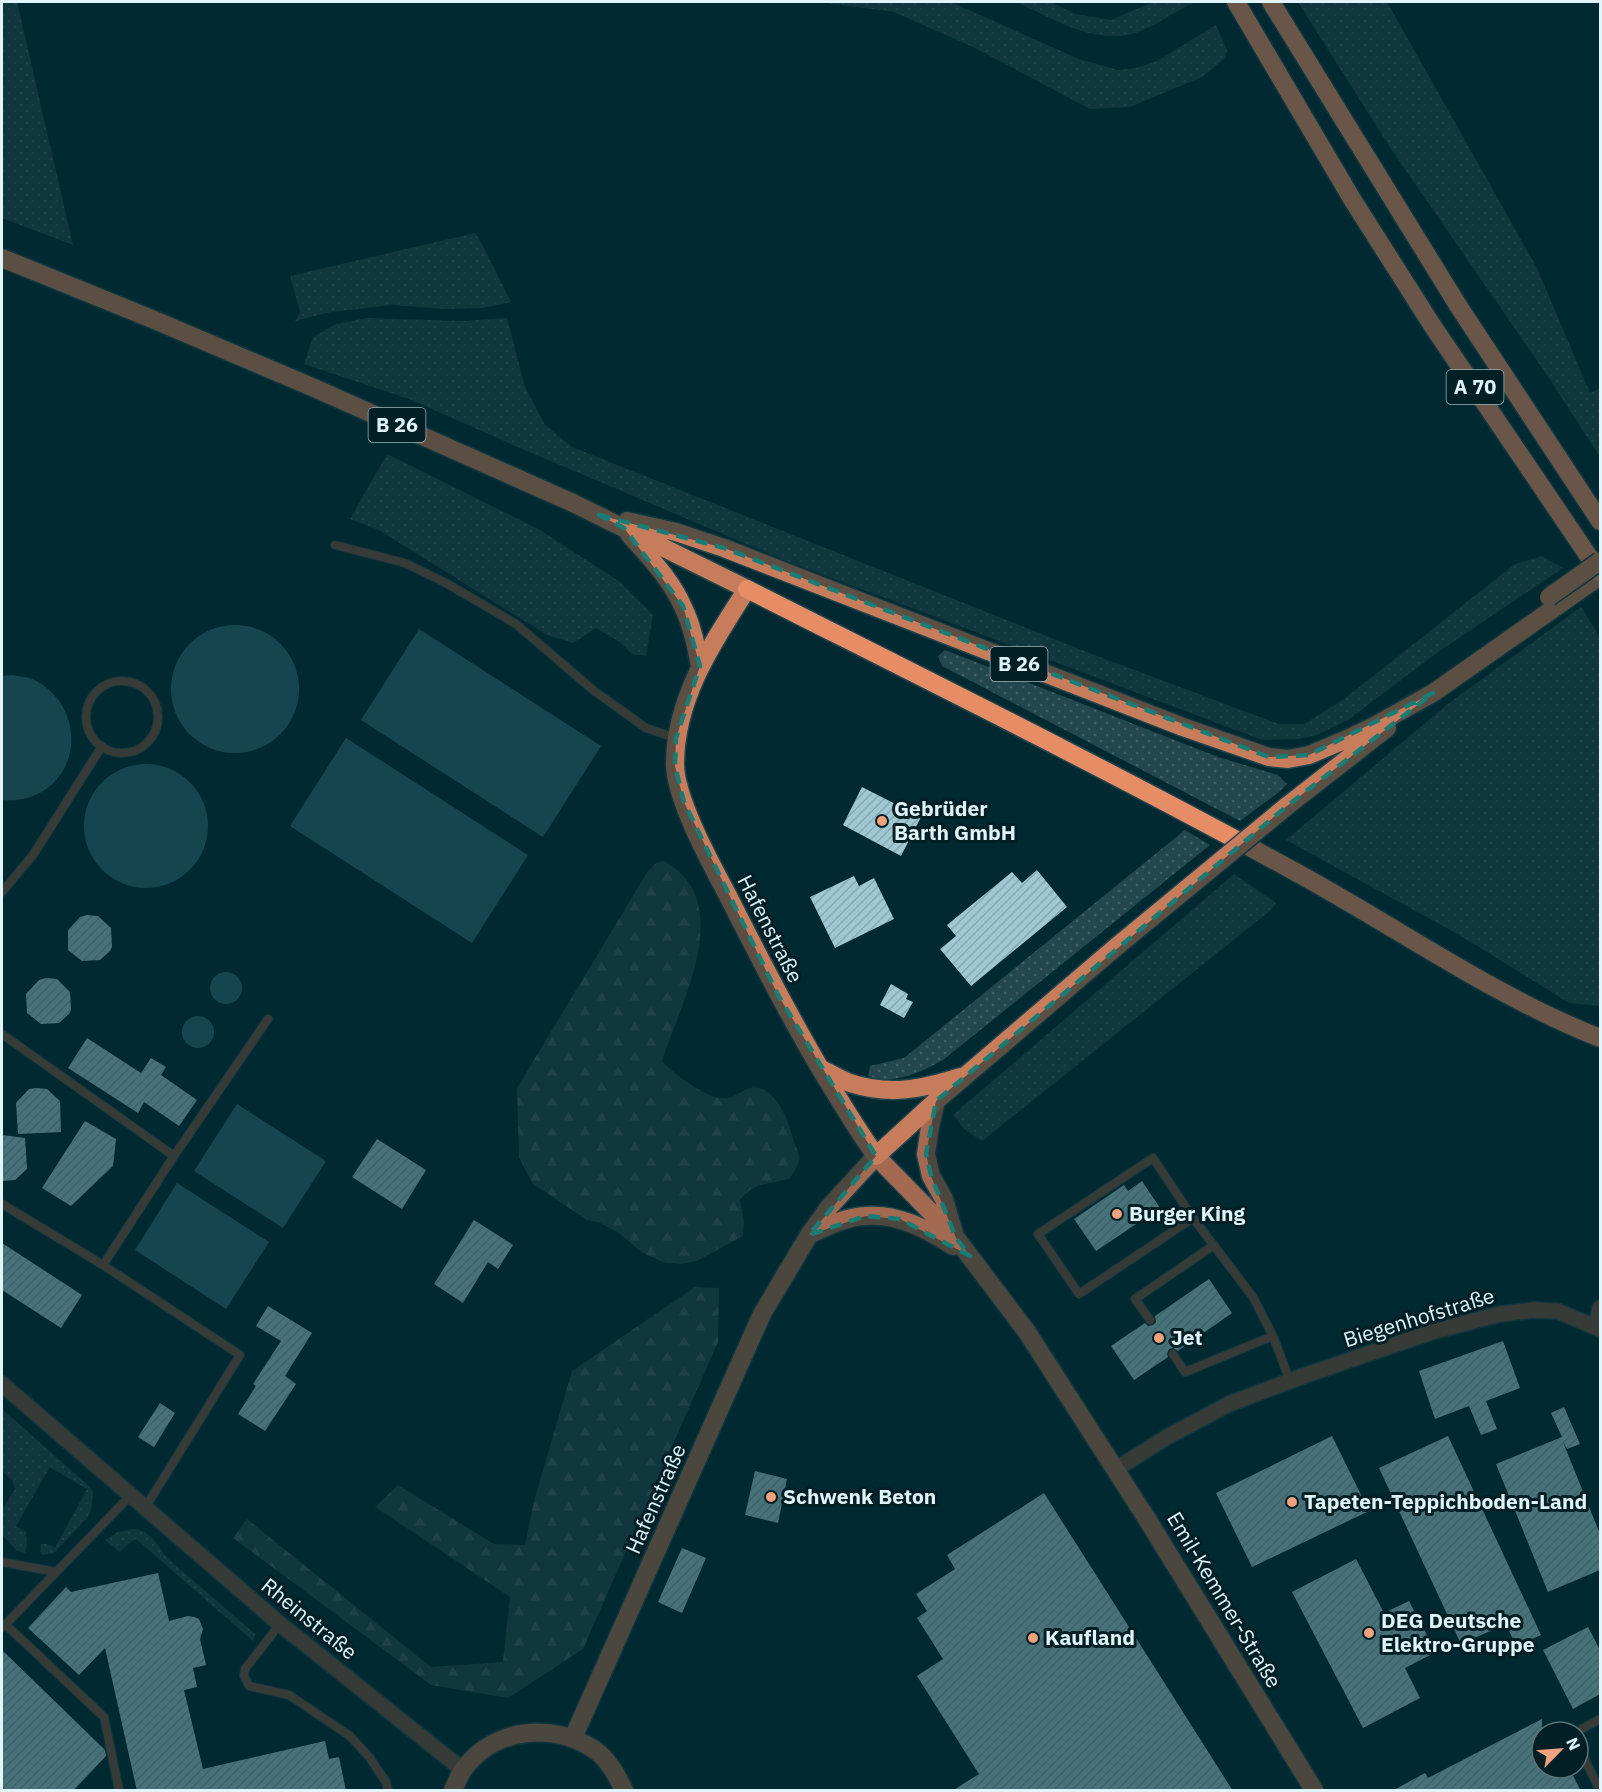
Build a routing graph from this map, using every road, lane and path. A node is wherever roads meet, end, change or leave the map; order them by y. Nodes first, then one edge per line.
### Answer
1 (1236, 2) edge
2 (1271, 2) edge
3 (2, 258) edge
4 (599, 515) junction
5 (1600, 521) edge
6 (624, 528) junction
7 (335, 545) dead end
8 (1600, 561) edge
9 (1600, 574) edge
10 (747, 589) junction
11 (1552, 602) junction
12 (700, 666) junction
13 (1433, 693) junction
14 (676, 738) junction
15 (102, 746) junction
16 (2, 892) edge
17 (268, 1019) dead end
18 (1600, 1026) edge
19 (1571, 1027) junction
20 (2, 1034) edge
21 (1600, 1038) edge
22 (821, 1069) junction
23 (968, 1075) junction
24 (936, 1101) junction
25 (174, 1156) junction
26 (876, 1156) junction
27 (2, 1204) edge
28 (1193, 1218) junction
29 (809, 1234) junction
30 (956, 1238) junction
31 (1214, 1245) junction
32 (970, 1256) junction
33 (103, 1265) junction
34 (1600, 1308) edge
35 (1149, 1320) dead end
36 (1598, 1328) edge
37 (1273, 1336) junction
38 (1173, 1354) dead end
39 (1290, 1381) junction
40 (2, 1384) edge
41 (1116, 1469) junction
42 (130, 1496) junction
43 (145, 1508) junction
44 (2, 1563) edge
45 (56, 1572) junction
46 (280, 1624) junction
47 (3, 1626) edge
48 (573, 1738) junction
49 (464, 1770) junction
50 (1590, 1770) edge
51 (1600, 1790) edge
52 (119, 1791) edge
53 (388, 1791) edge
54 (453, 1791) edge
55 (624, 1791) edge
56 (1314, 1791) edge

1 - 9 highway, A 70
2 - 5 highway, A 70
3 - 4 main road, B 26
4 - 6 main road, B 26
4 - 13 main road, B 26
6 - 10 main road, B 26
6 - 12 main road
7 - 14 lane
8 - 11 main road, B 26, bridge
9 - 11 main road, B 26
10 - 12 main road, Hafenstraße
10 - 19 highway
11 - 13 main road, B 26
12 - 14 main road, Hafenstraße
13 - 23 main road, B 26, bridge
14 - 22 main road, Hafenstraße
15 - 15 lane
15 - 16 lane
17 - 25 lane
18 - 19 highway
19 - 21 highway
20 - 25 lane
22 - 23 main road
22 - 26 main road, Hafenstraße
23 - 24 main road, B 26
24 - 26 main road, B 26
24 - 30 street
25 - 33 lane
26 - 29 street, Hafenstraße
26 - 30 street
27 - 33 lane
28 - 28 lane
28 - 31 lane
29 - 32 street
29 - 48 street, Hafenstraße
30 - 32 street, Emil-Kemmer-Straße
31 - 35 lane
31 - 37 lane
32 - 41 street, Emil-Kemmer-Straße
33 - 43 lane
34 - 36 street, Biegenhofstraße
36 - 39 street, Biegenhofstraße
37 - 38 lane
37 - 39 lane
39 - 41 street, Biegenhofstraße
40 - 42 street, Rheinstraße
41 - 56 street, Emil-Kemmer-Straße
42 - 43 street, Rheinstraße
42 - 45 lane
43 - 46 street, Rheinstraße
44 - 45 lane
45 - 47 lane
46 - 49 street, Rheinstraße
46 - 53 lane
47 - 52 lane
48 - 49 street
48 - 55 street
49 - 54 street
50 - 51 lane

